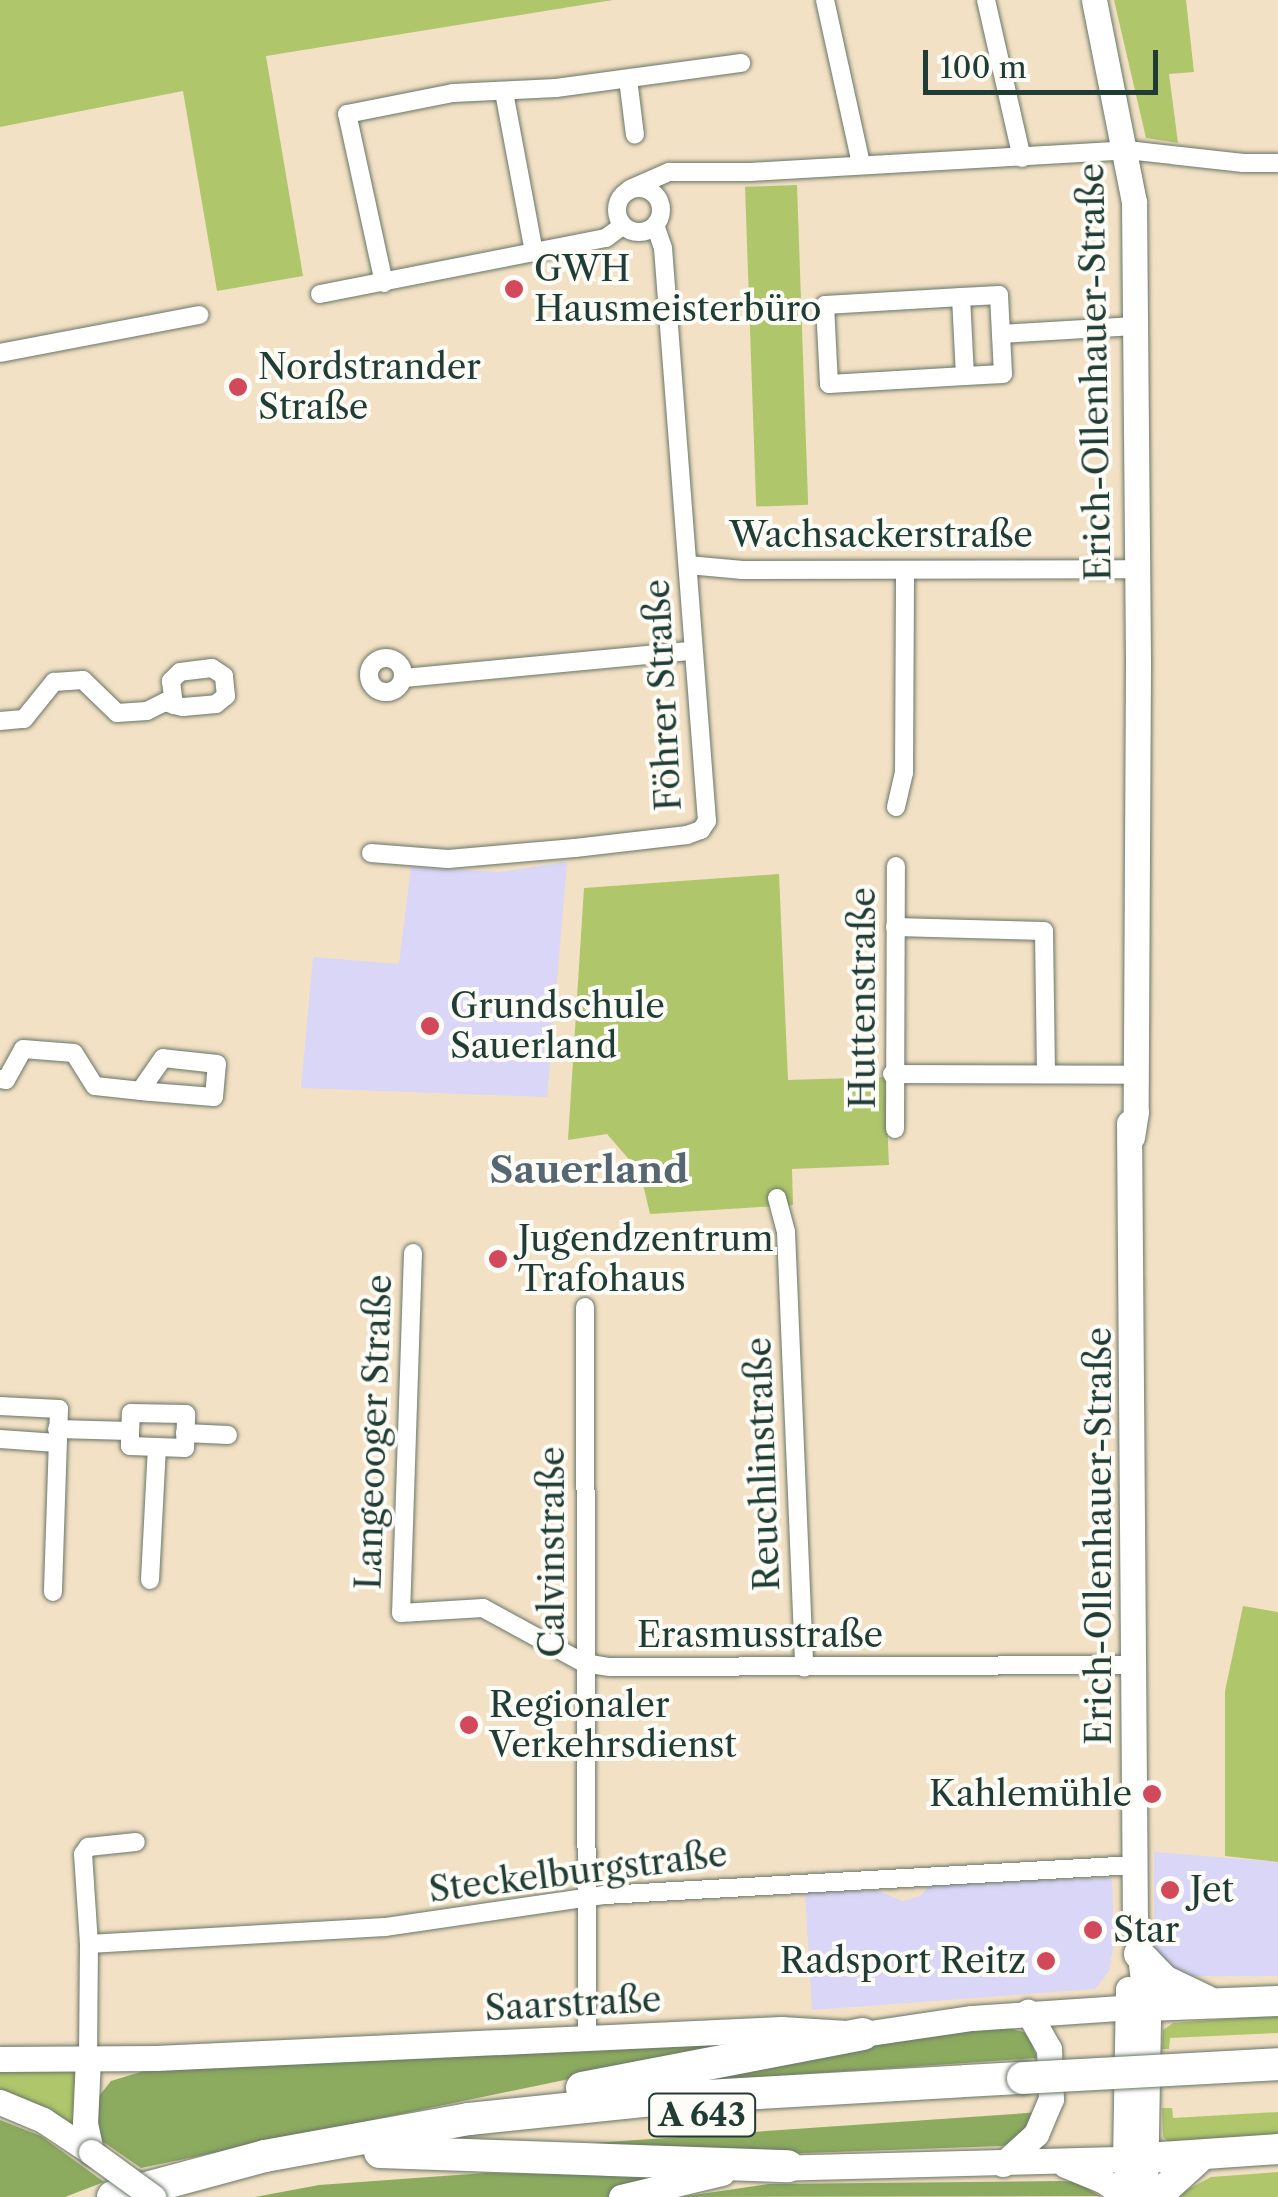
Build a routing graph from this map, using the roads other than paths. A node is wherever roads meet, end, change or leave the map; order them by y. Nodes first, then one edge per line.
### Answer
1 (824, 0) edge
2 (986, 0) edge
3 (1094, 0) edge
4 (741, 63) dead end
5 (628, 78) junction
6 (504, 92) junction
7 (635, 135) dead end
8 (1127, 150) junction
9 (1022, 158) junction
10 (1278, 163) edge
11 (860, 164) junction
12 (687, 172) junction
13 (630, 189) junction
14 (660, 201) junction
15 (655, 225) junction
16 (622, 226) junction
17 (534, 252) junction
18 (384, 283) junction
19 (320, 294) dead end
20 (961, 297) junction
21 (199, 315) dead end
22 (1134, 326) junction
23 (1001, 334) junction
24 (0, 353) edge
25 (966, 376) junction
26 (688, 565) junction
27 (1134, 569) junction
28 (905, 570) junction
29 (692, 651) junction
30 (404, 678) dead end
31 (174, 705) dead end
32 (0, 721) edge
33 (896, 807) dead end
34 (371, 854) dead end
35 (896, 866) dead end
36 (896, 927) junction
37 (1046, 1073) junction
38 (892, 1074) junction
39 (0, 1079) edge
40 (1133, 1082) junction
41 (140, 1090) dead end
42 (895, 1129) dead end
43 (777, 1198) dead end
44 (413, 1253) dead end
45 (585, 1307) dead end
46 (0, 1406) edge
47 (130, 1431) junction
48 (185, 1432) junction
49 (57, 1436) junction
50 (228, 1436) dead end
51 (0, 1439) edge
52 (157, 1447) junction
53 (150, 1580) dead end
54 (53, 1592) dead end
55 (402, 1612) joint
56 (584, 1663) junction
57 (1134, 1665) junction
58 (804, 1668) junction
59 (136, 1842) dead end
60 (1136, 1865) junction
61 (583, 1898) junction
62 (89, 1944) junction
63 (1137, 1944) junction
64 (1278, 2001) edge
65 (1224, 2003) junction
66 (1137, 2006) junction
67 (1028, 2012) junction
68 (863, 2034) junction
69 (587, 2038) junction
70 (88, 2058) junction
71 (156, 2058) junction
72 (0, 2059) edge
73 (1278, 2064) edge
74 (1278, 2082) edge
75 (1024, 2087) junction
76 (85, 2092) junction
77 (0, 2102) edge
78 (469, 2119) junction
79 (1278, 2149) edge
80 (92, 2152) junction
81 (380, 2152) junction
82 (1202, 2155) junction
83 (1136, 2159) junction
84 (1061, 2163) junction
85 (1003, 2164) junction
86 (788, 2166) junction
87 (113, 2197) edge
88 (153, 2197) edge
89 (176, 2197) edge
90 (621, 2197) edge
91 (1128, 2197) edge
92 (1145, 2197) edge
93 (1156, 2197) edge

1 - 11 street
2 - 9 street
3 - 8 main road, Erich-Ollenhauer-Straße
4 - 5 street
5 - 6 street
5 - 7 street
6 - 17 street
6 - 18 street
8 - 9 street
8 - 10 street
8 - 22 main road, Erich-Ollenhauer-Straße
9 - 11 street
11 - 12 street
12 - 13 street
12 - 14 street
13 - 14 street
13 - 16 street
14 - 15 street, Föhrer Straße
15 - 16 street
15 - 26 street, Föhrer Straße
16 - 17 street
17 - 18 street
18 - 19 street
20 - 23 street
20 - 25 street
20 - 25 street
21 - 24 street
22 - 23 street
22 - 27 main road, Erich-Ollenhauer-Straße
23 - 25 street
26 - 28 street, Wachsackerstraße
26 - 29 street, Föhrer Straße
27 - 28 street, Wachsackerstraße
27 - 40 main road, Erich-Ollenhauer-Straße
28 - 33 street
29 - 30 street
29 - 34 street, Föhrer Straße
31 - 32 street
35 - 36 street, Huttenstraße
36 - 37 street
36 - 38 street, Huttenstraße
37 - 38 street
37 - 40 street
38 - 42 street, Huttenstraße
39 - 41 street
40 - 57 main road, Erich-Ollenhauer-Straße
43 - 58 street, Reuchlinstraße
44 - 55 street, Langeooger Straße
45 - 56 street, Calvinstraße
46 - 49 street
47 - 48 street
47 - 49 street
47 - 52 street
48 - 50 street
48 - 52 street
49 - 51 street
49 - 54 street
52 - 53 street
55 - 56 street, Erasmusstraße
56 - 58 street, Erasmusstraße
56 - 61 street, Calvinstraße
57 - 58 street, Erasmusstraße
57 - 60 main road, Erich-Ollenhauer-Straße
59 - 62 street
60 - 61 street, Steckelburgstraße
60 - 63 main road, Erich-Ollenhauer-Straße
61 - 62 street, Steckelburgstraße
61 - 69 street, Calvinstraße
62 - 70 street
63 - 65 main road
63 - 66 main road, Erich-Ollenhauer-Straße
64 - 65 main road
65 - 66 main road
66 - 67 main road, Saarstraße
66 - 83 main road, Erich-Ollenhauer-Straße
67 - 68 main road, Saarstraße
67 - 85 main road
68 - 69 main road, Saarstraße
68 - 78 highway
69 - 71 main road, Saarstraße
70 - 71 main road, Saarstraße
70 - 72 main road, Saarstraße
70 - 76 main road
71 - 76 main road
73 - 75 highway, A 643, bridge
74 - 75 highway, A 643
75 - 78 highway, A 643
75 - 81 highway, A 643
76 - 80 main road
77 - 80 main road
78 - 87 highway, A 643
79 - 82 main road
80 - 88 main road, bridge
81 - 86 highway
81 - 89 highway, A 643
82 - 83 main road
82 - 93 main road
83 - 84 main road
83 - 91 main road, Erich-Ollenhauer-Straße
83 - 92 main road, Erich-Ollenhauer-Straße
84 - 85 main road
84 - 91 main road
85 - 86 main road
86 - 90 main road

